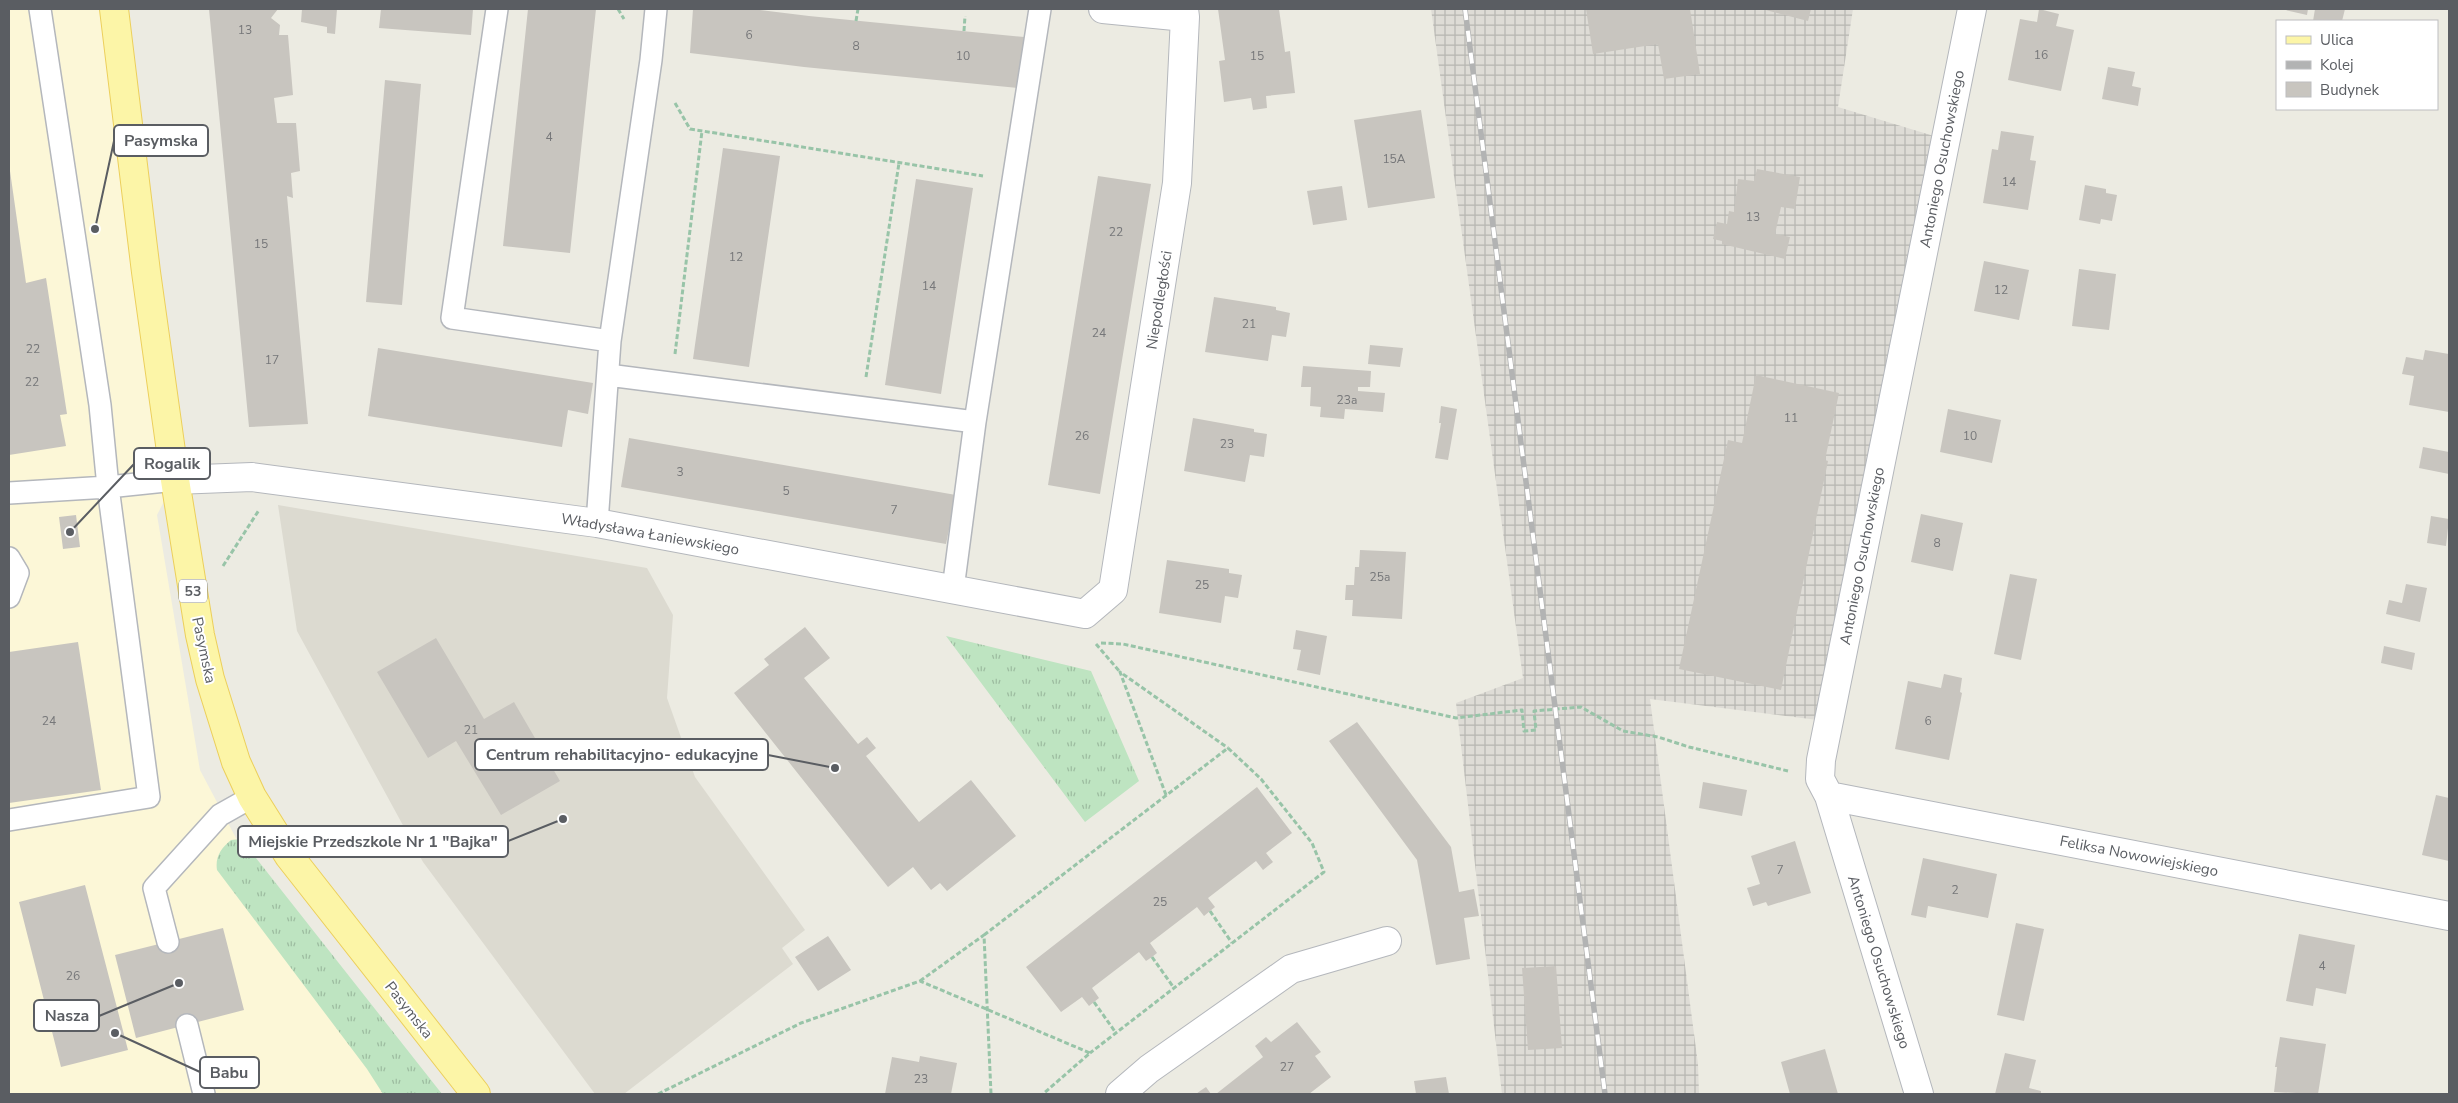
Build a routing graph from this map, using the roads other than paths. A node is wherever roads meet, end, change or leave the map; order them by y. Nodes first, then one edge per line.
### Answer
1 (40, 9) edge
2 (114, 9) edge
3 (497, 9) edge
4 (656, 9) edge
5 (1040, 9) edge
6 (1103, 9) edge
7 (1972, 9) edge
8 (1184, 13) edge
9 (610, 341) junction
10 (608, 375) junction
11 (976, 422) junction
12 (175, 480) junction
13 (108, 487) junction
14 (9, 493) edge
15 (597, 523) junction
16 (9, 558) edge
17 (953, 589) junction
18 (1113, 590) joint
19 (9, 597) edge
20 (1825, 787) junction
21 (252, 797) junction
22 (9, 820) edge
23 (2449, 916) edge
24 (1387, 941) dead end
25 (168, 942) dead end
26 (187, 1025) dead end
27 (204, 1094) edge
28 (476, 1094) edge
29 (1120, 1094) edge
30 (1919, 1094) edge

1 - 13 lane
2 - 12 main road, Pasymska / 53
3 - 9 lane
4 - 9 lane
5 - 11 lane
6 - 8 street
7 - 20 street, Antoniego Osuchowskiego
8 - 18 street, Niepodległości
9 - 10 lane
10 - 11 lane
10 - 15 lane
11 - 17 lane
12 - 13 lane
12 - 15 street, Władysława Łaniewskiego
12 - 21 main road, Pasymska / 53
13 - 14 lane
13 - 22 lane
15 - 17 street, Władysława Łaniewskiego
16 - 19 lane
17 - 18 street, Władysława Łaniewskiego
20 - 23 street, Feliksa Nowowiejskiego
20 - 30 street, Antoniego Osuchowskiego
21 - 25 lane
21 - 28 main road, Pasymska / 53
24 - 29 street
26 - 27 lane

